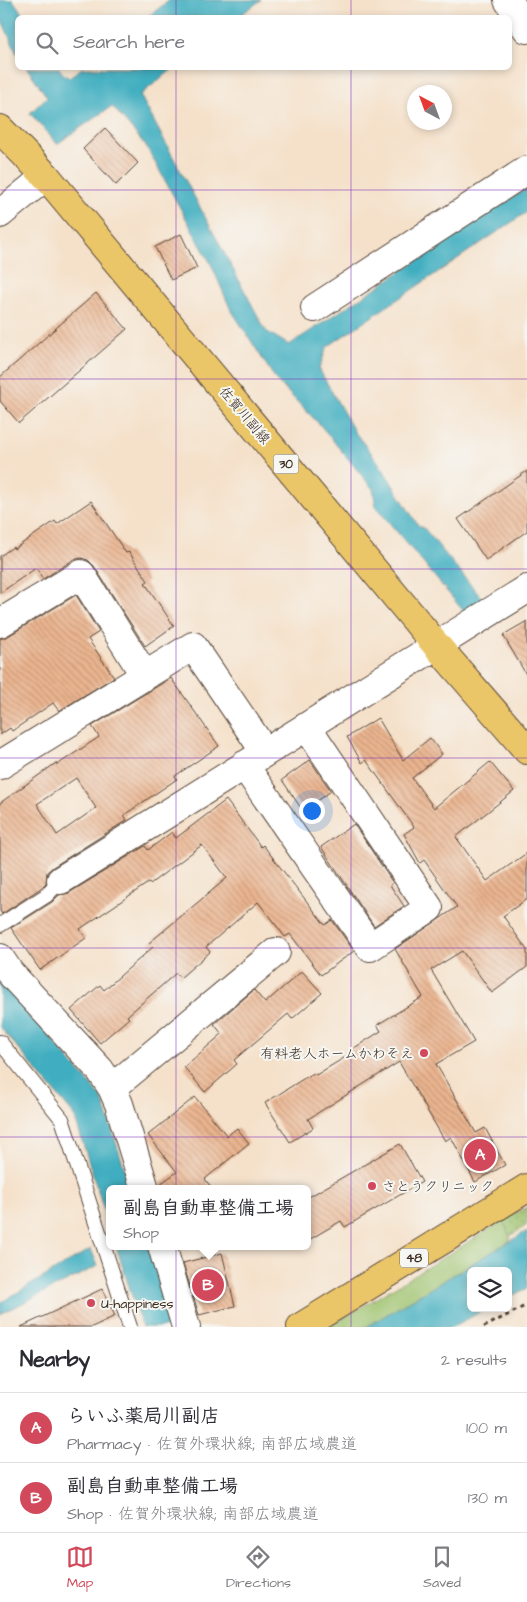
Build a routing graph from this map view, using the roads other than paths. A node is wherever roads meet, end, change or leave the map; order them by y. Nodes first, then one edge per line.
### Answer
1 (508, 0) edge
2 (527, 28) edge
3 (0, 128) edge
4 (527, 170) edge
5 (46, 176) junction
6 (0, 214) edge
7 (315, 308) dead end
8 (527, 589) edge
9 (0, 623) edge
10 (438, 646) junction
11 (144, 676) junction
12 (307, 728) junction
13 (527, 750) edge
14 (255, 758) junction
15 (0, 765) edge
16 (61, 880) joint
17 (0, 925) edge
18 (276, 952) dead end
19 (0, 958) edge
20 (0, 1042) edge
21 (112, 1088) junction
22 (144, 1185) edge
23 (527, 1188) edge
24 (163, 1250) edge
25 (130, 1327) edge
26 (186, 1327) edge
27 (301, 1327) edge

1 - 2 street
3 - 5 main road, 佐賀川副線 / 30
4 - 7 street
5 - 6 street
5 - 10 main road, 佐賀川副線 / 30
8 - 10 street
9 - 11 street
10 - 12 street
10 - 13 main road, 佐賀川副線 / 30
11 - 14 street
11 - 15 street
12 - 14 street
12 - 14 street
14 - 16 street
16 - 17 lane
18 - 21 street
19 - 21 street
20 - 25 lane
21 - 22 street
23 - 27 main road, 48
24 - 26 street

